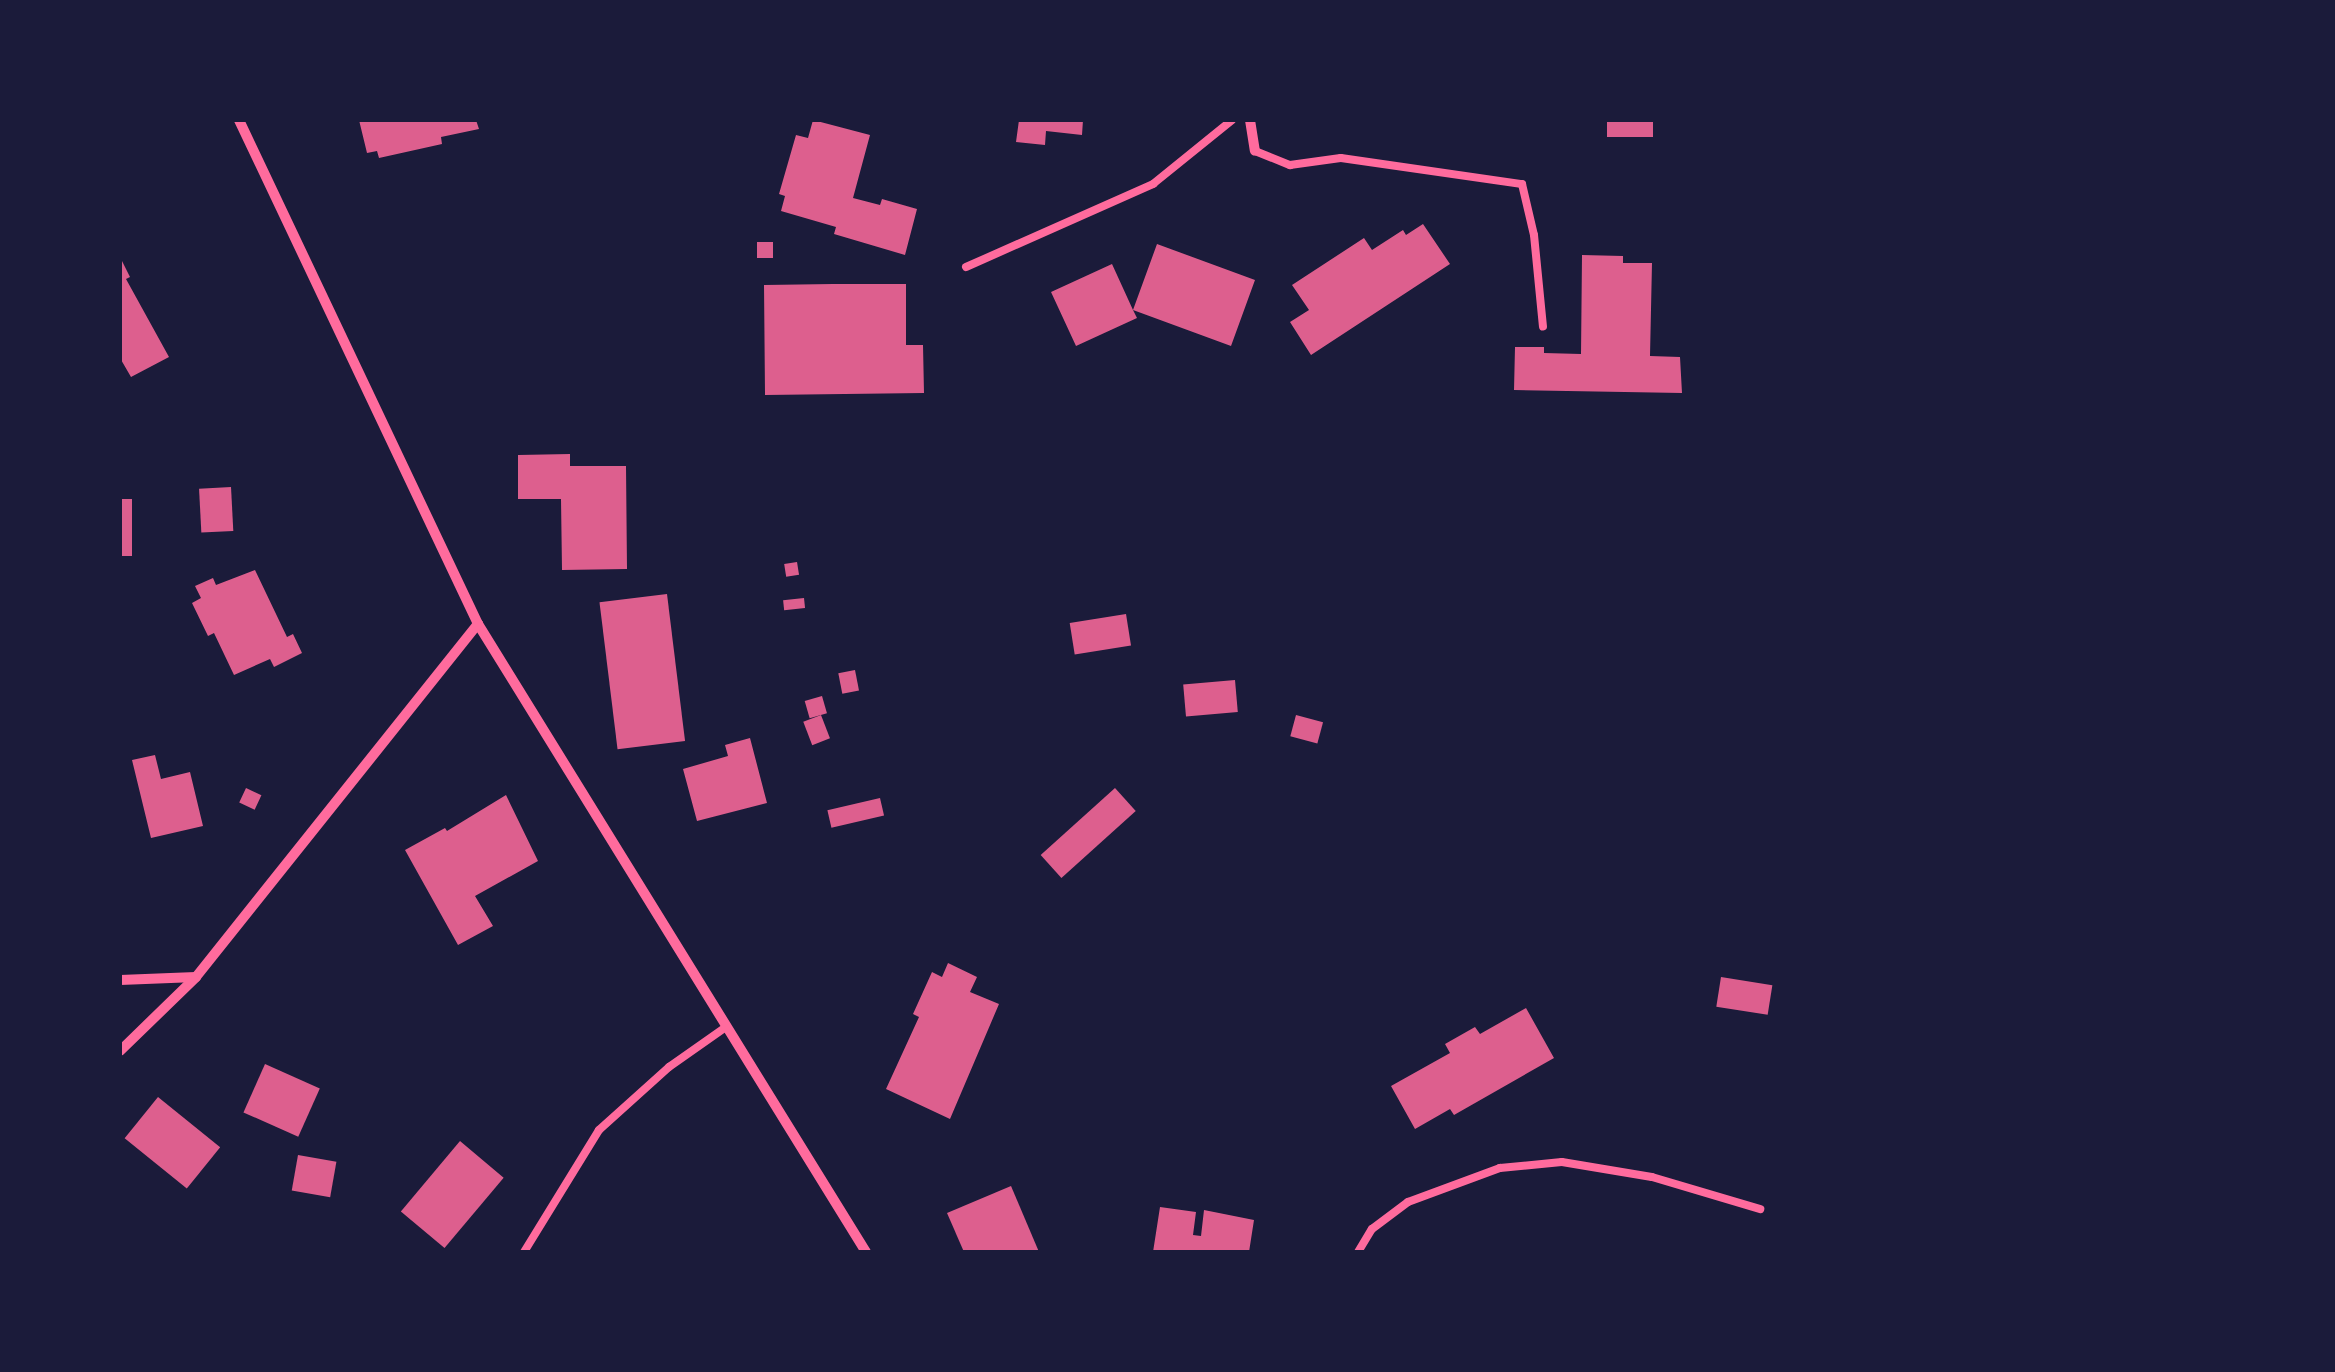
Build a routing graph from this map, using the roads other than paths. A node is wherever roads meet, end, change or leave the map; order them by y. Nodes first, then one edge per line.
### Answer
1 (239, 120) edge
2 (1232, 120) edge
3 (1250, 120) edge
4 (1254, 151) joint
5 (966, 267) dead end
6 (1543, 327) dead end
7 (478, 624) junction
8 (196, 976) junction
9 (120, 980) edge
10 (726, 1027) junction
11 (120, 1051) edge
12 (1760, 1208) dead end
13 (524, 1252) edge
14 (866, 1252) edge
15 (1358, 1252) edge

1 - 7 street
2 - 5 lane
3 - 4 street
4 - 6 lane
7 - 8 street
7 - 10 street
8 - 9 street
8 - 11 street
10 - 13 lane
10 - 14 street
12 - 15 lane

